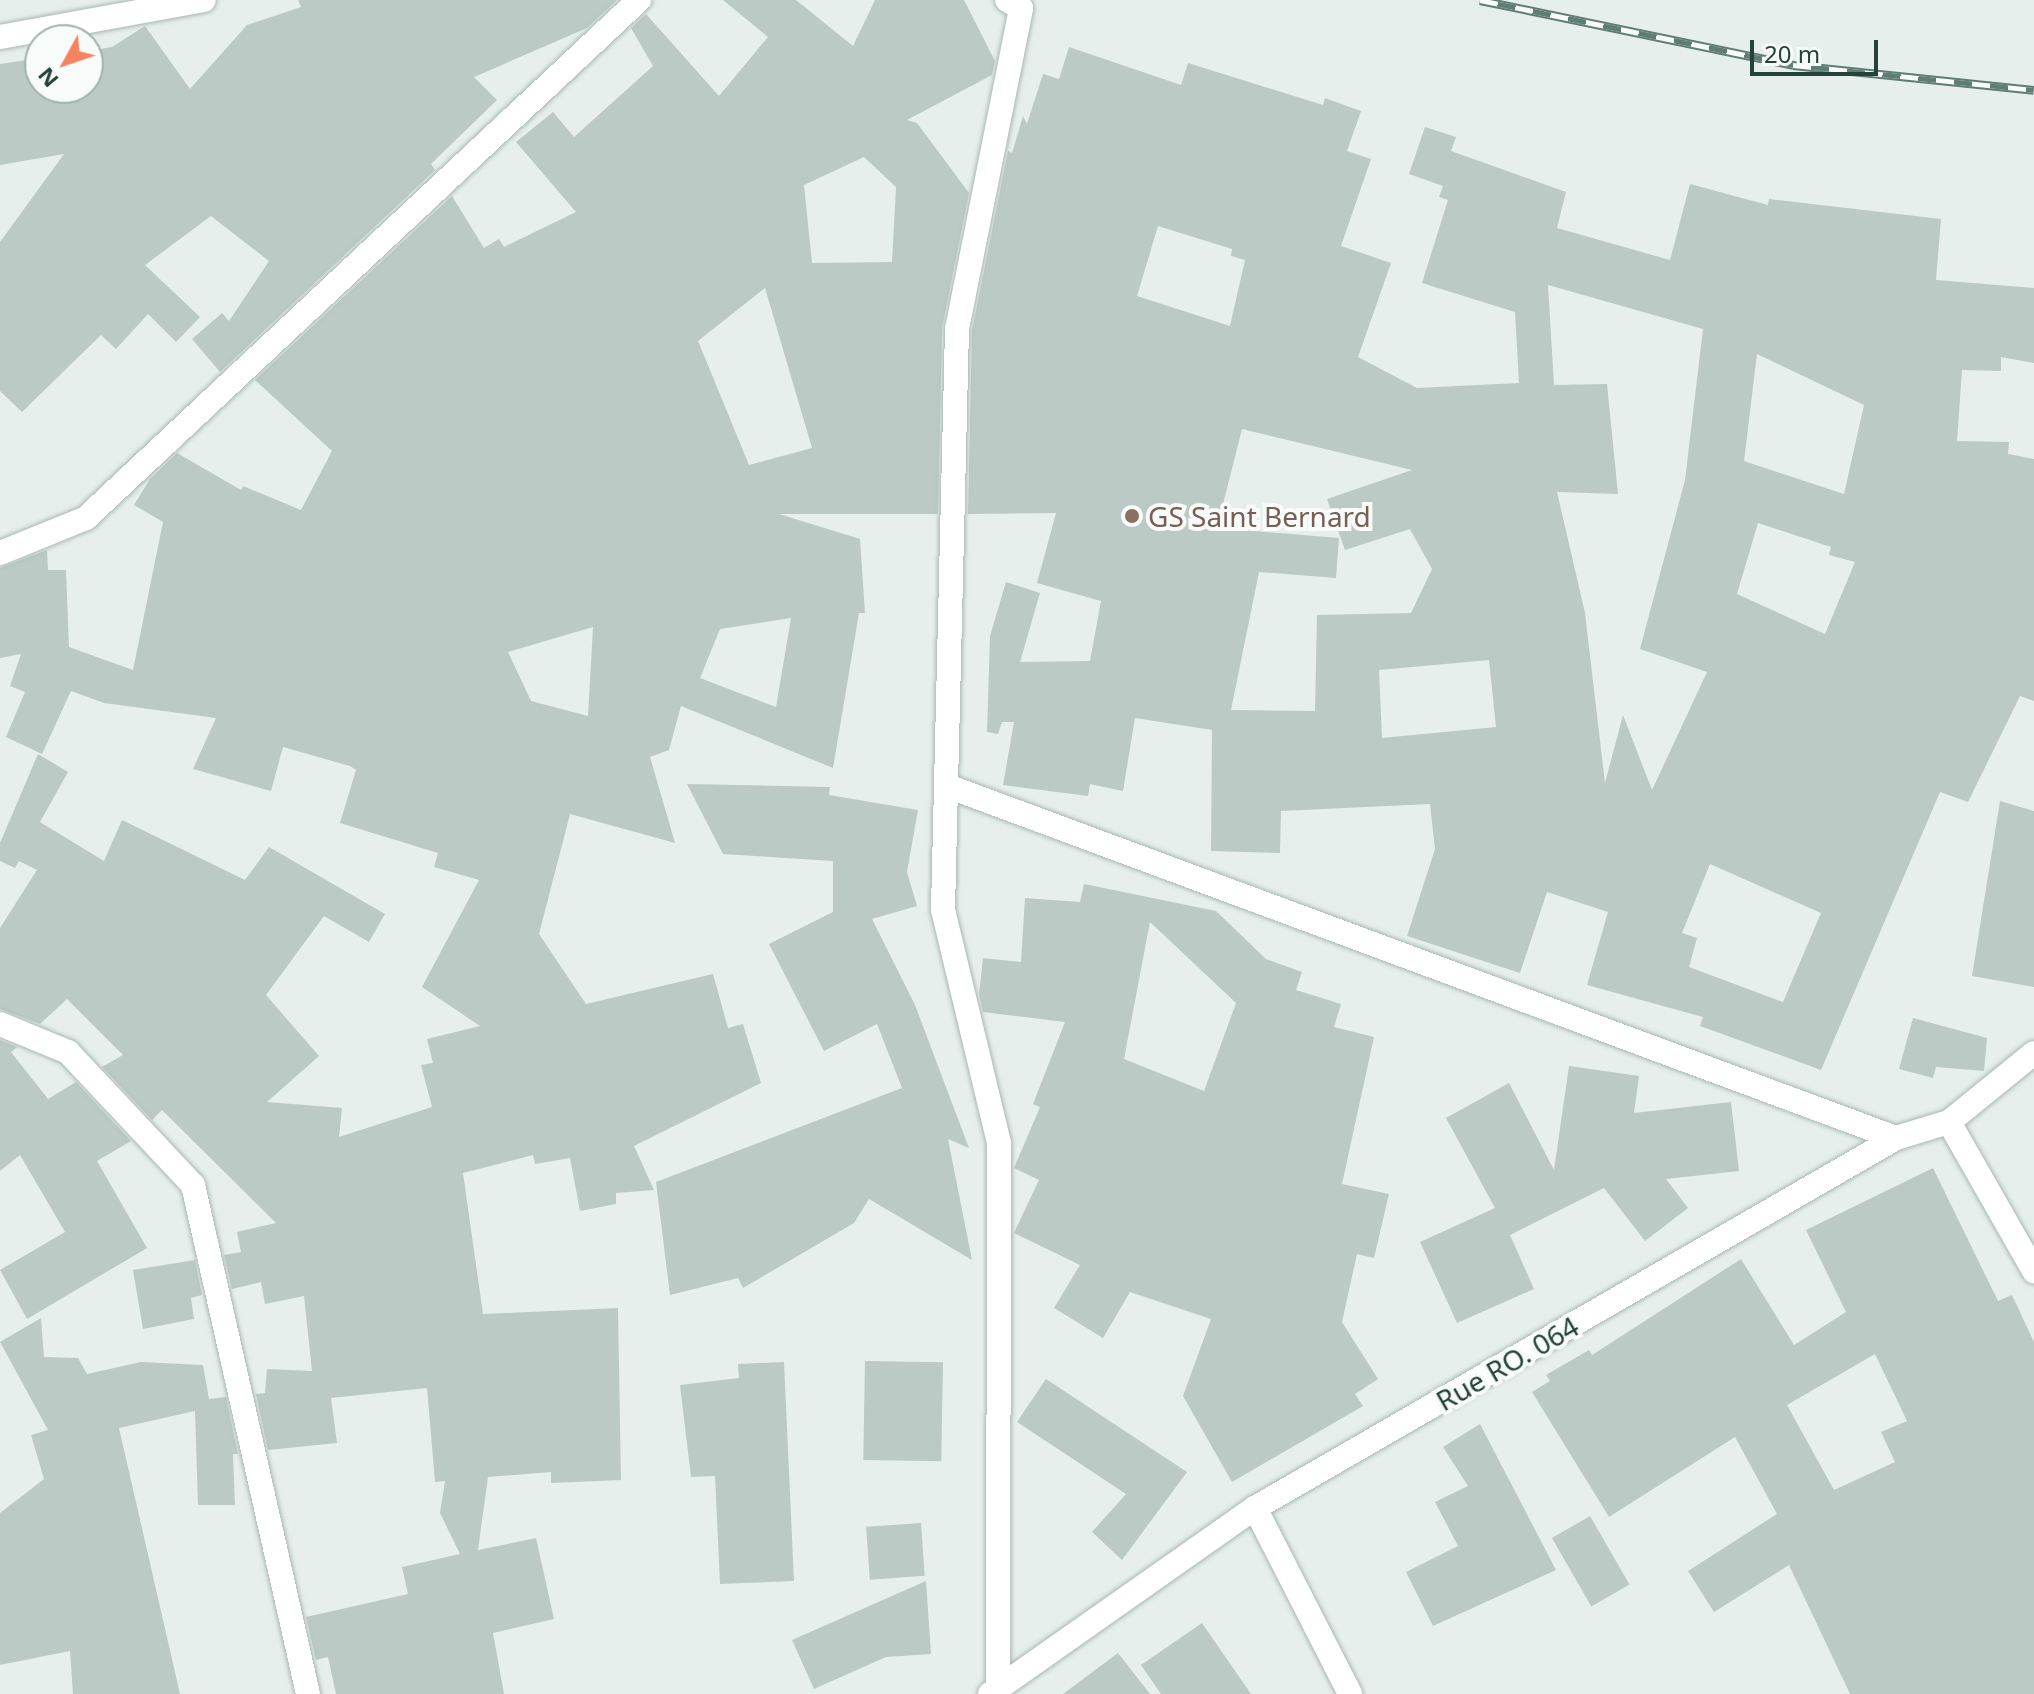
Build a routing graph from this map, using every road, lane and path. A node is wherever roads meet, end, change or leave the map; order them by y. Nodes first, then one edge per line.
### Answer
1 (204, 0) edge
2 (639, 0) edge
3 (1007, 0) edge
4 (0, 37) edge
5 (0, 553) edge
6 (950, 787) junction
7 (0, 1024) edge
8 (2034, 1053) edge
9 (1949, 1122) junction
10 (1896, 1138) junction
11 (2034, 1271) edge
12 (1255, 1508) junction
13 (994, 1690) edge
14 (308, 1694) edge
15 (1350, 1694) edge

1 - 4 street
2 - 5 street
3 - 6 street
6 - 10 street
6 - 13 street
7 - 14 street
8 - 9 street, Rue RO. 064
9 - 10 street, Rue RO. 064
9 - 11 street
10 - 12 street, Rue RO. 064
12 - 13 street, Rue RO. 064
12 - 15 street

